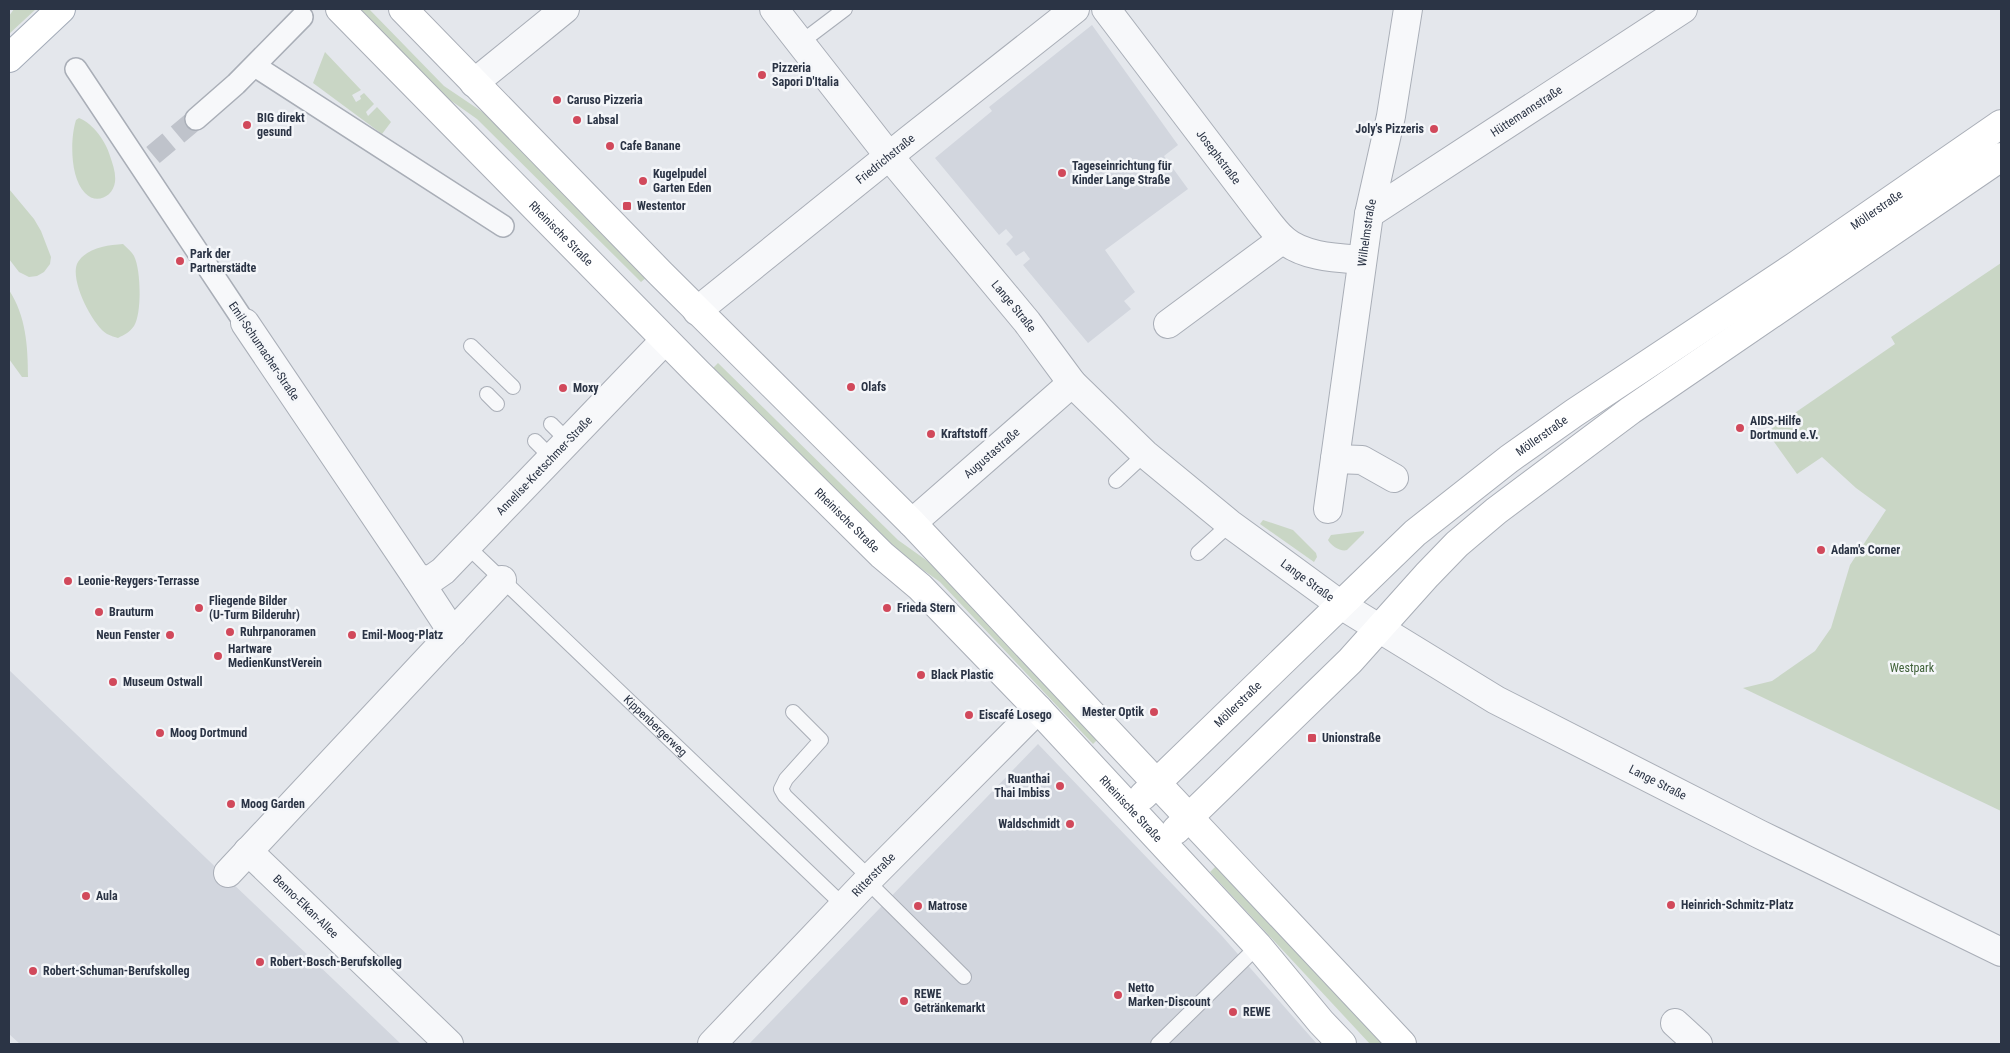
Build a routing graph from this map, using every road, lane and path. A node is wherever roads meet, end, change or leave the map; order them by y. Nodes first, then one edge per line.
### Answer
1 (61, 9) edge
2 (340, 9) edge
3 (402, 9) edge
4 (565, 9) edge
5 (774, 9) edge
6 (845, 9) edge
7 (1075, 9) edge
8 (1106, 9) edge
9 (1408, 9) edge
10 (1683, 9) edge
11 (302, 17) dead end
12 (800, 43) junction
13 (9, 58) edge
14 (254, 66) junction
15 (76, 69) dead end
16 (474, 83) junction
17 (196, 119) tunnel mouth
18 (2001, 124) edge
19 (889, 156) junction
20 (2001, 157) edge
21 (1369, 214) junction
22 (503, 226) dead end
23 (1283, 239) junction
24 (1362, 260) junction
25 (697, 311) junction
26 (245, 323) joint
27 (1168, 324) dead end
28 (665, 340) junction
29 (471, 346) dead end
30 (1072, 384) junction
31 (513, 387) dead end
32 (1145, 454) junction
33 (1335, 459) junction
34 (1394, 478) dead end
35 (1116, 481) dead end
36 (1328, 509) dead end
37 (912, 523) junction
38 (1230, 524) junction
39 (468, 547) junction
40 (1198, 553) dead end
41 (418, 578) junction
42 (502, 580) junction
43 (1341, 605) junction
44 (1380, 629) junction
45 (452, 633) junction
46 (1038, 709) junction
47 (793, 712) dead end
48 (1156, 783) junction
49 (1130, 809) junction
50 (1189, 817) junction
51 (1162, 843) junction
52 (248, 851) junction
53 (228, 873) dead end
54 (868, 879) junction
55 (844, 905) junction
56 (1258, 946) junction
57 (2001, 952) edge
58 (964, 977) dead end
59 (1675, 1023) dead end
60 (449, 1044) edge
61 (712, 1044) edge
62 (1158, 1044) edge
63 (1342, 1044) edge
64 (1402, 1044) edge
65 (1698, 1044) edge

1 - 13 main road
2 - 28 main road, Rheinische Straße
3 - 16 main road
4 - 16 street
5 - 12 street, Lange Straße
6 - 12 lane
7 - 19 street, Friedrichstraße
8 - 23 street, Josephstraße
9 - 21 street, Wilhelmstraße
10 - 21 street, Hüttemannstraße
11 - 14 street
12 - 19 street, Lange Straße
14 - 17 street
14 - 22 street
15 - 26 street, Emil-Schumacher-Straße
16 - 25 main road
18 - 43 main road, Möllerstraße
19 - 25 street, Friedrichstraße
19 - 30 street, Lange Straße
20 - 44 main road
21 - 24 street, Wilhelmstraße
23 - 24 street, Josephstraße
23 - 27 street
24 - 33 street, Wilhelmstraße
25 - 28 main road
25 - 37 main road
26 - 41 street, Emil-Schumacher-Straße
28 - 39 street, Annelise-Kretschmer-Straße
28 - 46 main road, Rheinische Straße
29 - 31 lane
30 - 32 street, Lange Straße
30 - 37 street, Augustastraße
32 - 35 lane
32 - 38 street, Lange Straße
33 - 34 street
33 - 36 street, Wilhelmstraße
37 - 48 main road
38 - 40 lane
38 - 43 street, Lange Straße
39 - 41 street, Annelise-Kretschmer-Straße
39 - 42 lane, Kippenbergerweg
41 - 45 street, Emil-Schumacher-Straße
42 - 45 street
42 - 55 lane, Kippenbergerweg
43 - 44 street, Lange Straße
43 - 48 main road, Möllerstraße
44 - 50 main road
44 - 57 street, Lange Straße
45 - 52 street
46 - 49 main road, Rheinische Straße
46 - 54 street, Ritterstraße
47 - 54 lane
48 - 49 main road, Möllerstraße
48 - 50 main road
49 - 51 main road, Rheinische Straße
50 - 51 main road
50 - 64 main road
51 - 56 main road, Rheinische Straße
52 - 53 street
52 - 60 street, Benno-Elkan-Allee
54 - 55 street, Ritterstraße
54 - 58 lane
55 - 61 street, Ritterstraße
56 - 62 lane
56 - 63 main road, Rheinische Straße
59 - 65 street

